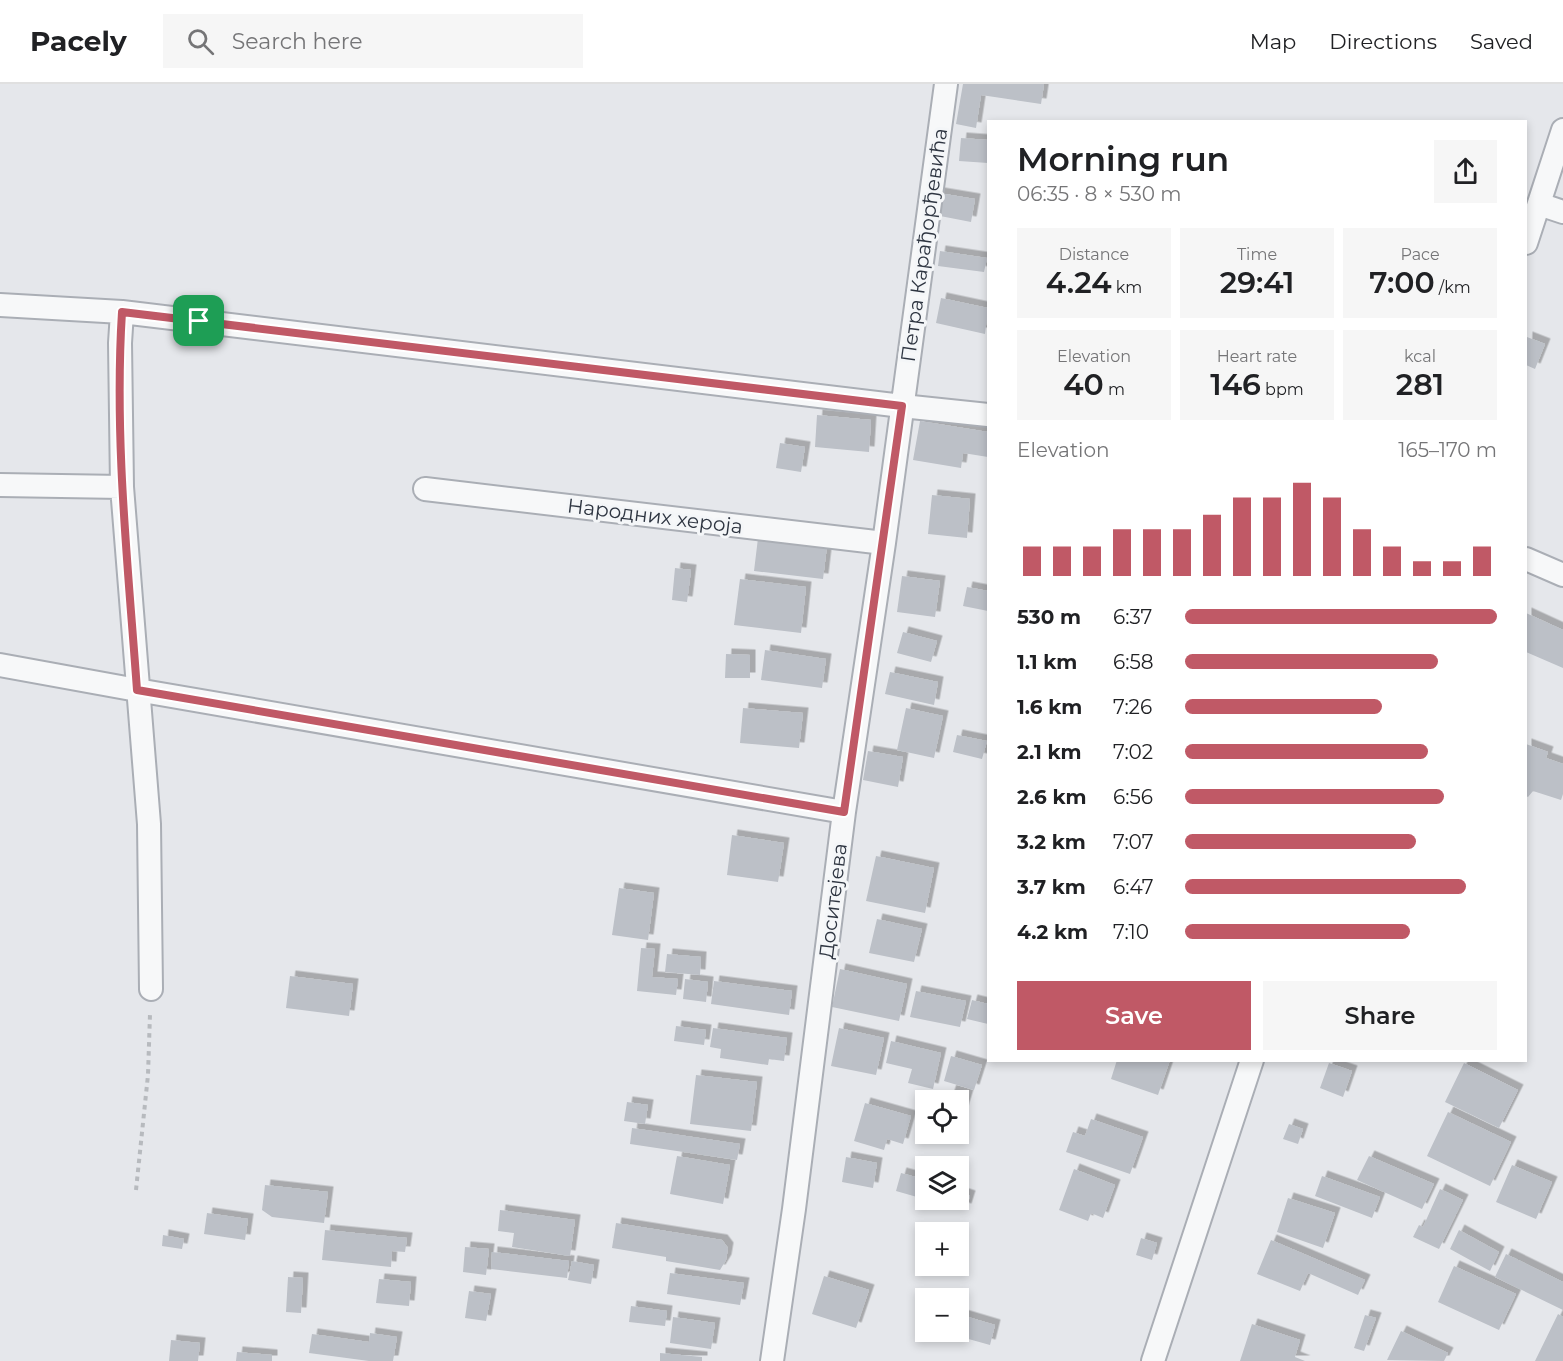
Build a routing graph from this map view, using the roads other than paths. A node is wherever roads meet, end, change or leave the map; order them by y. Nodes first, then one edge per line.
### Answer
1 (946, 84) edge
2 (1563, 130) edge
3 (1539, 204) junction
4 (1563, 212) edge
5 (1527, 240) edge
6 (0, 305) edge
7 (122, 312) junction
8 (902, 406) junction
9 (987, 414) edge
10 (0, 485) edge
11 (122, 487) junction
12 (425, 489) dead end
13 (884, 543) junction
14 (1527, 559) edge
15 (1563, 574) edge
16 (0, 665) edge
17 (137, 690) junction
18 (844, 812) junction
19 (151, 989) road end
20 (1251, 1062) edge
21 (772, 1361) edge
22 (1153, 1361) edge

1 - 8 street, Петра Карађорђевића
2 - 3 street
3 - 4 street
3 - 5 street
6 - 7 street
7 - 8 street
7 - 11 street
8 - 9 street
8 - 13 street, Доситејева
10 - 11 street
11 - 17 street
12 - 13 street, Народних хероја
13 - 18 street, Доситејева
14 - 15 street
16 - 17 street
17 - 18 street
17 - 19 street
18 - 21 street, Доситејева
20 - 22 street

